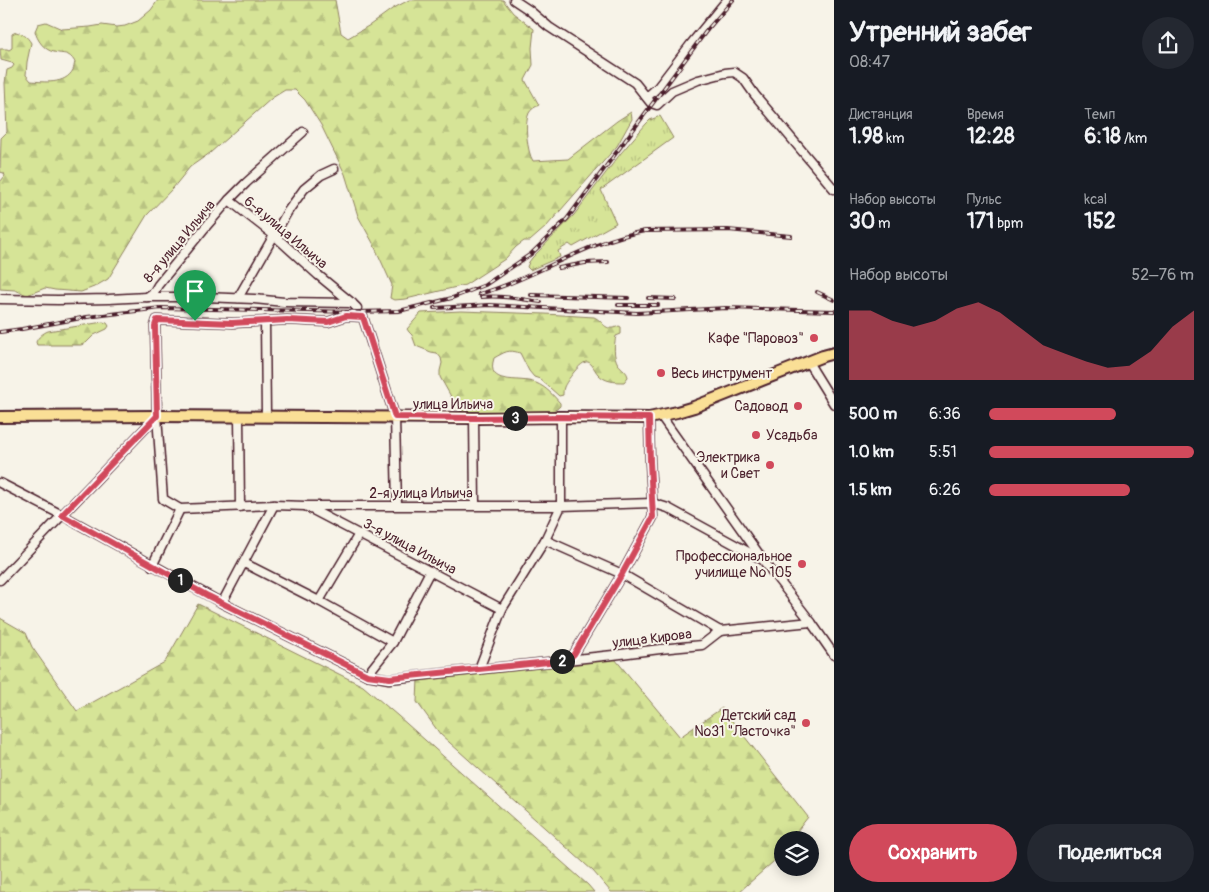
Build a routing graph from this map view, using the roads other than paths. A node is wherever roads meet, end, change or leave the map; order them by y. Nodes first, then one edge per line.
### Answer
1 (514, 0) edge
2 (727, 0) edge
3 (647, 98) junction
4 (303, 132) dead end
5 (334, 169) dead end
6 (834, 188) edge
7 (230, 200) junction
8 (275, 236) junction
9 (147, 297) junction
10 (238, 298) junction
11 (0, 299) edge
12 (265, 321) junction
13 (834, 353) edge
14 (808, 362) junction
15 (834, 404) edge
16 (157, 416) junction
17 (239, 416) junction
18 (266, 416) junction
19 (661, 416) junction
20 (0, 417) edge
21 (395, 417) junction
22 (561, 417) junction
23 (474, 418) junction
24 (649, 418) junction
25 (0, 483) edge
26 (652, 503) junction
27 (274, 505) junction
28 (475, 505) junction
29 (240, 506) junction
30 (305, 506) junction
31 (397, 506) junction
32 (562, 506) junction
33 (180, 509) junction
34 (62, 515) junction
35 (359, 534) junction
36 (545, 540) junction
37 (763, 560) junction
38 (244, 563) junction
39 (152, 566) junction
40 (430, 571) junction
41 (622, 574) junction
42 (0, 580) edge
43 (320, 601) junction
44 (222, 603) junction
45 (502, 609) junction
46 (811, 622) junction
47 (720, 631) junction
48 (393, 642) junction
49 (834, 655) edge
50 (568, 660) junction
51 (479, 670) junction
52 (367, 675) junction

1 - 3 street
2 - 3 street
3 - 6 street
4 - 7 street, 6-я улица Ильича
5 - 8 street
7 - 8 street, 6-я улица Ильича
7 - 9 street, 8-я улица Ильича
8 - 10 street
8 - 10 street, 6-я улица Ильича
9 - 10 street
9 - 11 street
12 - 16 street
12 - 18 street
12 - 21 street
13 - 14 main road, улица Ильича
14 - 15 street
14 - 19 main road, улица Ильича
16 - 17 main road, улица Ильича
16 - 20 main road, улица Ильича
16 - 33 street
16 - 34 street
17 - 18 main road, улица Ильича
17 - 29 street
18 - 21 main road, улица Ильича
19 - 24 main road, улица Ильича
19 - 37 street
21 - 23 main road, улица Ильича
21 - 31 street
22 - 23 main road, улица Ильича
22 - 24 main road, улица Ильича
22 - 32 street
23 - 28 street
24 - 26 street
25 - 34 street, улица Кирова
26 - 32 street, 2-я улица Ильича
26 - 37 street, 2-я улица Ильича
26 - 41 street
27 - 29 street, 2-я улица Ильича
27 - 30 street, 2-я улица Ильича
27 - 38 street
28 - 31 street, 2-я улица Ильича
28 - 32 street, 2-я улица Ильича
29 - 33 street, 2-я улица Ильича
30 - 31 street, 2-я улица Ильича
30 - 35 street, 3-я улица Ильича
32 - 36 street
33 - 39 street
34 - 39 street, улица Кирова
34 - 42 street
35 - 40 street, 3-я улица Ильича
35 - 43 street
36 - 41 street
36 - 45 street
37 - 46 street, 2-я улица Ильича
38 - 43 street
38 - 44 street
39 - 44 street, улица Кирова
40 - 45 street, 3-я улица Ильича
40 - 48 street
41 - 47 street
41 - 50 street
43 - 48 street
44 - 52 street, улица Кирова
45 - 51 street
46 - 47 street
46 - 49 street, 2-я улица Ильича
47 - 50 street, улица Кирова
48 - 52 street
50 - 51 street, улица Кирова
51 - 52 street, улица Кирова

